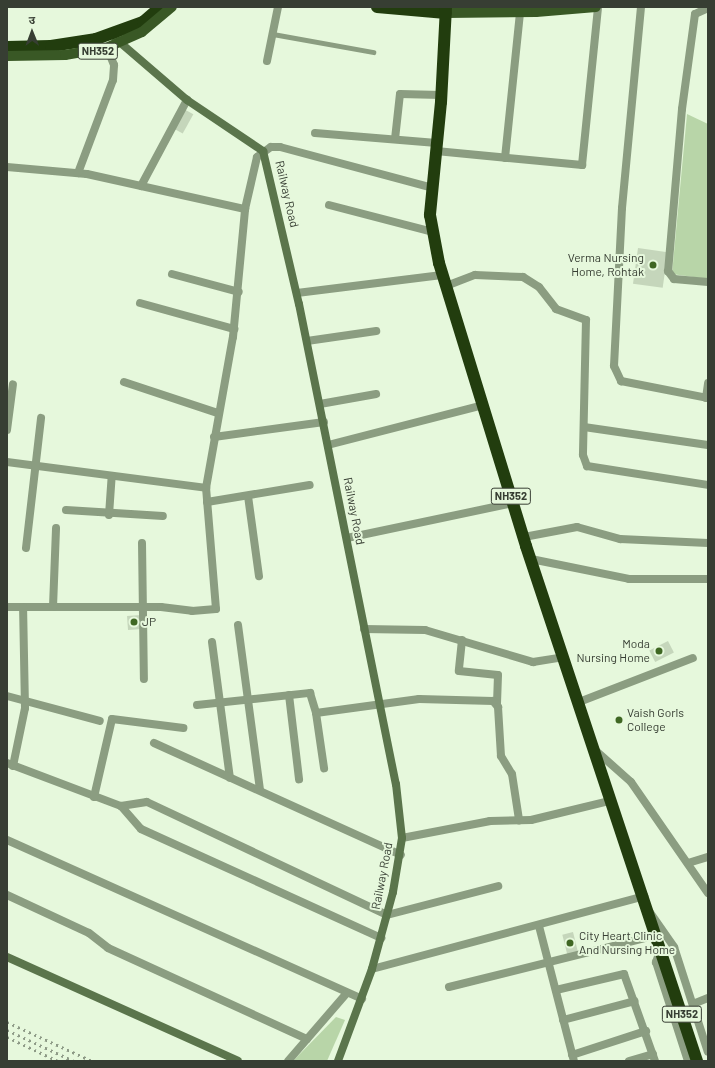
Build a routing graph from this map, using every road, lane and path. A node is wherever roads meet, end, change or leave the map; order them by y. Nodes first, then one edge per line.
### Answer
1 (160, 7) edge
2 (172, 7) edge
3 (176, 7) edge
4 (278, 7) edge
5 (377, 7) edge
6 (597, 7) edge
7 (641, 7) edge
8 (580, 8) edge
9 (708, 8) edge
10 (447, 9) edge
11 (520, 13) junction
12 (112, 34) junction
13 (273, 34) junction
14 (120, 44) junction
15 (7, 47) edge
16 (107, 48) junction
17 (373, 52) dead end
18 (7, 57) edge
19 (267, 61) dead end
20 (442, 95) junction
21 (187, 100) junction
22 (315, 133) dead end
23 (395, 139) junction
24 (437, 147) junction
25 (263, 151) junction
26 (505, 158) junction
27 (7, 167) edge
28 (78, 173) junction
29 (141, 186) junction
30 (433, 188) junction
31 (329, 205) dead end
32 (245, 209) junction
33 (433, 232) junction
34 (172, 274) dead end
35 (444, 281) junction
36 (708, 282) edge
37 (239, 292) junction
38 (297, 293) junction
39 (140, 304) dead end
40 (234, 328) junction
41 (376, 331) dead end
42 (307, 341) junction
43 (124, 382) dead end
44 (708, 383) edge
45 (13, 384) dead end
46 (376, 394) dead end
47 (707, 398) edge
48 (320, 404) junction
49 (484, 405) junction
50 (218, 413) junction
51 (41, 418) dead end
52 (324, 422) junction
53 (584, 427) junction
54 (7, 430) edge
55 (214, 438) junction
56 (708, 445) edge
57 (328, 446) junction
58 (7, 462) edge
59 (35, 465) junction
60 (112, 476) junction
61 (708, 485) edge
62 (310, 486) dead end
63 (206, 488) junction
64 (248, 496) junction
65 (207, 502) junction
66 (513, 503) junction
67 (66, 510) dead end
68 (109, 515) junction
69 (163, 516) dead end
70 (56, 528) dead end
71 (524, 537) junction
72 (348, 538) junction
73 (142, 543) dead end
74 (708, 544) edge
75 (26, 548) dead end
76 (531, 559) junction
77 (259, 576) dead end
78 (708, 579) edge
79 (7, 607) edge
80 (23, 607) junction
81 (52, 607) junction
82 (143, 607) junction
83 (238, 626) dead end
84 (364, 629) junction
85 (462, 640) junction
86 (212, 642) dead end
87 (564, 657) junction
88 (693, 658) dead end
89 (144, 679) dead end
90 (289, 695) junction
91 (7, 696) edge
92 (25, 701) junction
93 (248, 701) junction
94 (579, 702) junction
95 (497, 703) junction
96 (220, 704) junction
97 (378, 704) junction
98 (197, 705) dead end
99 (316, 713) junction
100 (100, 721) dead end
101 (183, 728) dead end
102 (154, 743) dead end
103 (595, 750) junction
104 (10, 765) edge
105 (324, 768) dead end
106 (230, 778) junction
107 (300, 779) dead end
108 (260, 790) junction
109 (94, 797) junction
110 (609, 801) junction
111 (121, 806) junction
112 (518, 820) junction
113 (402, 838) junction
114 (7, 840) edge
115 (401, 855) junction
116 (708, 857) edge
117 (688, 863) junction
118 (498, 886) dead end
119 (708, 893) edge
120 (7, 895) edge
121 (644, 896) junction
122 (649, 911) junction
123 (387, 915) junction
124 (539, 926) junction
125 (657, 935) junction
126 (381, 938) junction
127 (661, 948) junction
128 (7, 957) edge
129 (548, 962) junction
130 (372, 969) junction
131 (449, 987) dead end
132 (556, 990) junction
133 (347, 993) junction
134 (708, 998) edge
135 (362, 999) junction
136 (635, 1001) junction
137 (693, 1004) junction
138 (563, 1020) junction
139 (646, 1031) junction
140 (307, 1039) junction
141 (708, 1052) edge
142 (654, 1057) edge
143 (573, 1058) edge
144 (238, 1061) edge
145 (288, 1061) edge
146 (338, 1061) edge
147 (629, 1061) edge
148 (688, 1061) edge
149 (697, 1061) edge

1 - 12 highway, NH352
2 - 18 main road, bridge
3 - 14 highway, NH352
4 - 13 street
5 - 10 highway
6 - 8 main road
6 - 26 street
7 - 47 street
8 - 10 main road
8 - 11 main road
9 - 36 street
10 - 11 main road
10 - 20 highway, NH352
11 - 26 street
12 - 14 street, Railway Road
12 - 15 highway, NH352
13 - 17 lane
13 - 19 street
14 - 16 highway, NH352
14 - 21 street, Railway Road
16 - 18 highway, NH352
16 - 28 street
20 - 23 street
20 - 24 highway, NH352
21 - 25 street, Railway Road
21 - 29 street
22 - 23 street
23 - 24 street
24 - 26 street
24 - 30 highway, NH352
25 - 30 street
25 - 32 street
25 - 38 street, Railway Road
27 - 28 street
28 - 29 street
29 - 32 street
30 - 33 highway, NH352
31 - 33 street
32 - 37 street
33 - 35 highway, NH352
34 - 37 street
35 - 38 street
35 - 49 highway, NH352
35 - 53 street
37 - 40 street
38 - 42 street, Railway Road
39 - 40 street
40 - 50 street
41 - 42 street
42 - 48 street, Railway Road
43 - 50 street
44 - 47 street
45 - 54 street
46 - 48 street
48 - 52 street, Railway Road
49 - 57 street
49 - 66 highway, NH352
50 - 55 street
51 - 59 street
52 - 55 street
52 - 57 street, Railway Road
53 - 56 street
53 - 61 street
55 - 63 street
57 - 72 street, Railway Road
58 - 59 street
59 - 60 street
59 - 75 street
60 - 63 street
60 - 68 street
62 - 64 street
63 - 65 street
64 - 65 street
64 - 77 street
65 - 82 street
66 - 71 highway, NH352
66 - 72 street
67 - 68 street
68 - 69 street
70 - 81 street
71 - 74 street
71 - 76 highway, NH352
72 - 84 street, Railway Road
73 - 82 street
76 - 78 street
76 - 87 highway, NH352
79 - 80 street
80 - 81 street
80 - 92 street
81 - 82 street
82 - 89 street
83 - 93 street
84 - 85 street
84 - 97 street, Railway Road
85 - 87 street
85 - 95 street
86 - 96 street
87 - 94 highway, NH352
88 - 94 street
90 - 93 street
90 - 99 street
90 - 107 street
91 - 92 street
92 - 100 street
92 - 104 street
93 - 96 street
93 - 108 street
94 - 103 highway, NH352
95 - 97 street
95 - 112 street
96 - 98 street
96 - 106 street
97 - 99 street
97 - 113 street, Railway Road
99 - 105 street
101 - 109 street
102 - 106 street
103 - 110 highway, NH352
103 - 117 street
104 - 109 street
106 - 108 street
108 - 115 street
109 - 111 street
110 - 112 street
110 - 121 highway, NH352
111 - 123 street
111 - 126 street
112 - 113 street
113 - 115 street, Railway Road
114 - 133 street
115 - 123 street, Railway Road
116 - 117 street
117 - 119 street
118 - 123 street
120 - 140 street
121 - 122 highway, NH352
121 - 124 street
122 - 125 highway, NH352
122 - 137 street
123 - 126 street, Railway Road
124 - 129 street
124 - 130 street
125 - 127 highway, NH352
125 - 129 street
126 - 130 street, Railway Road
127 - 148 street
127 - 149 highway, NH352
128 - 144 street
129 - 131 street
129 - 132 street
130 - 135 street, Railway Road
132 - 136 street
132 - 138 street
133 - 135 street
133 - 140 street
134 - 137 street
135 - 146 street, Railway Road
136 - 138 street
136 - 139 street
137 - 141 street
138 - 143 street
139 - 142 street
139 - 143 street
140 - 145 street
142 - 147 street

